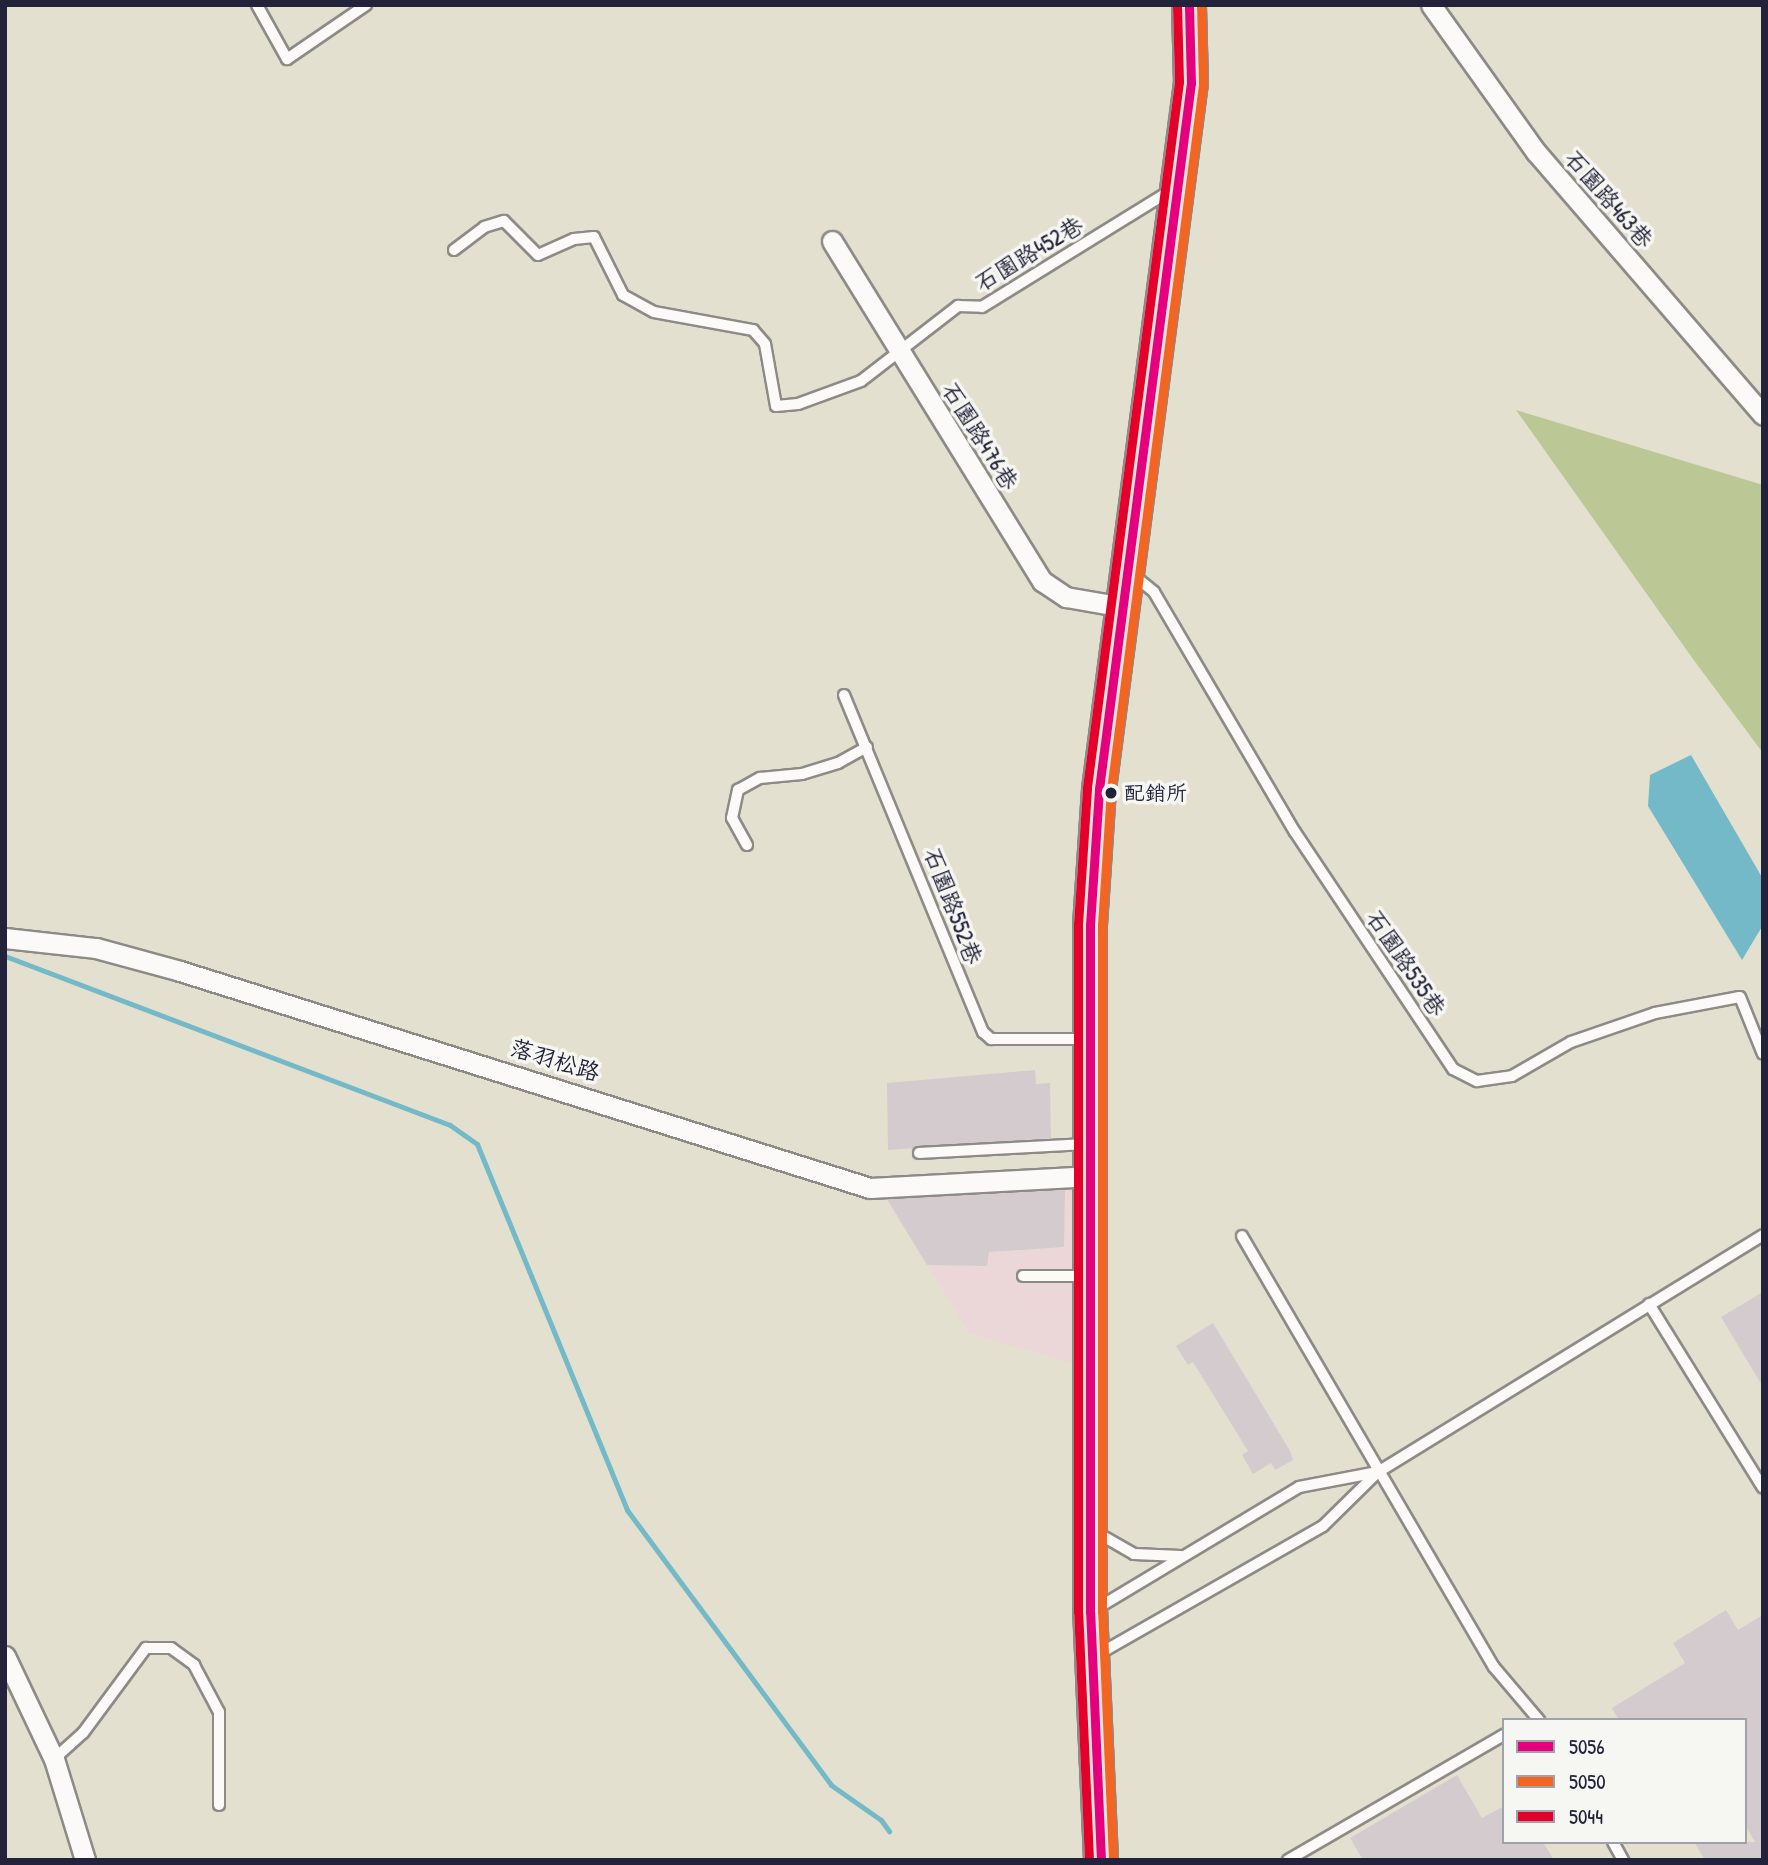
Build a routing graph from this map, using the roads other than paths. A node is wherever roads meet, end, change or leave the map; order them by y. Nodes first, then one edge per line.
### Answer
1 (257, 5) edge
2 (366, 5) edge
3 (1189, 5) edge
4 (1431, 5) edge
5 (1178, 186) junction
6 (832, 241) dead end
7 (454, 250) dead end
8 (898, 348) junction
9 (1763, 415) edge
10 (1129, 572) junction
11 (1124, 607) junction
12 (844, 695) dead end
13 (867, 747) junction
14 (747, 845) dead end
15 (5, 938) edge
16 (1088, 1039) junction
17 (1763, 1054) edge
18 (1093, 1143) junction
19 (919, 1153) dead end
20 (1093, 1175) junction
21 (1242, 1236) dead end
22 (1763, 1236) edge
23 (1093, 1275) junction
24 (1023, 1276) dead end
25 (1649, 1304) junction
26 (1378, 1472) junction
27 (1763, 1488) edge
28 (1093, 1530) junction
29 (1185, 1555) junction
30 (1090, 1612) junction
31 (5, 1656) edge
32 (1093, 1657) junction
33 (1535, 1718) edge
34 (1502, 1736) edge
35 (54, 1759) junction
36 (219, 1805) dead end
37 (1614, 1844) edge
38 (1099, 1857) edge
39 (85, 1860) edge
40 (1288, 1860) edge
41 (1623, 1860) edge

1 - 2 lane
3 - 5 main road
4 - 9 street, 石園路463巷
5 - 8 lane, 石園路452巷
5 - 10 main road
6 - 8 street, 石園路476巷
7 - 8 lane, 石園路452巷
8 - 11 street, 石園路476巷
10 - 11 main road
10 - 17 lane, 石園路535巷
11 - 16 main road
12 - 13 lane, 石園路552巷
13 - 14 lane
13 - 16 lane, 石園路552巷
15 - 20 street, 落羽松路
16 - 18 main road
18 - 19 lane
18 - 20 main road
20 - 23 main road
21 - 26 lane
22 - 25 lane
23 - 24 lane
23 - 28 main road
25 - 26 lane
25 - 27 lane
26 - 29 lane
26 - 32 lane
26 - 33 lane
28 - 29 lane
28 - 30 main road
29 - 30 lane
30 - 32 main road
31 - 35 street
32 - 38 main road
34 - 40 lane
35 - 36 lane
35 - 39 street
37 - 41 lane

